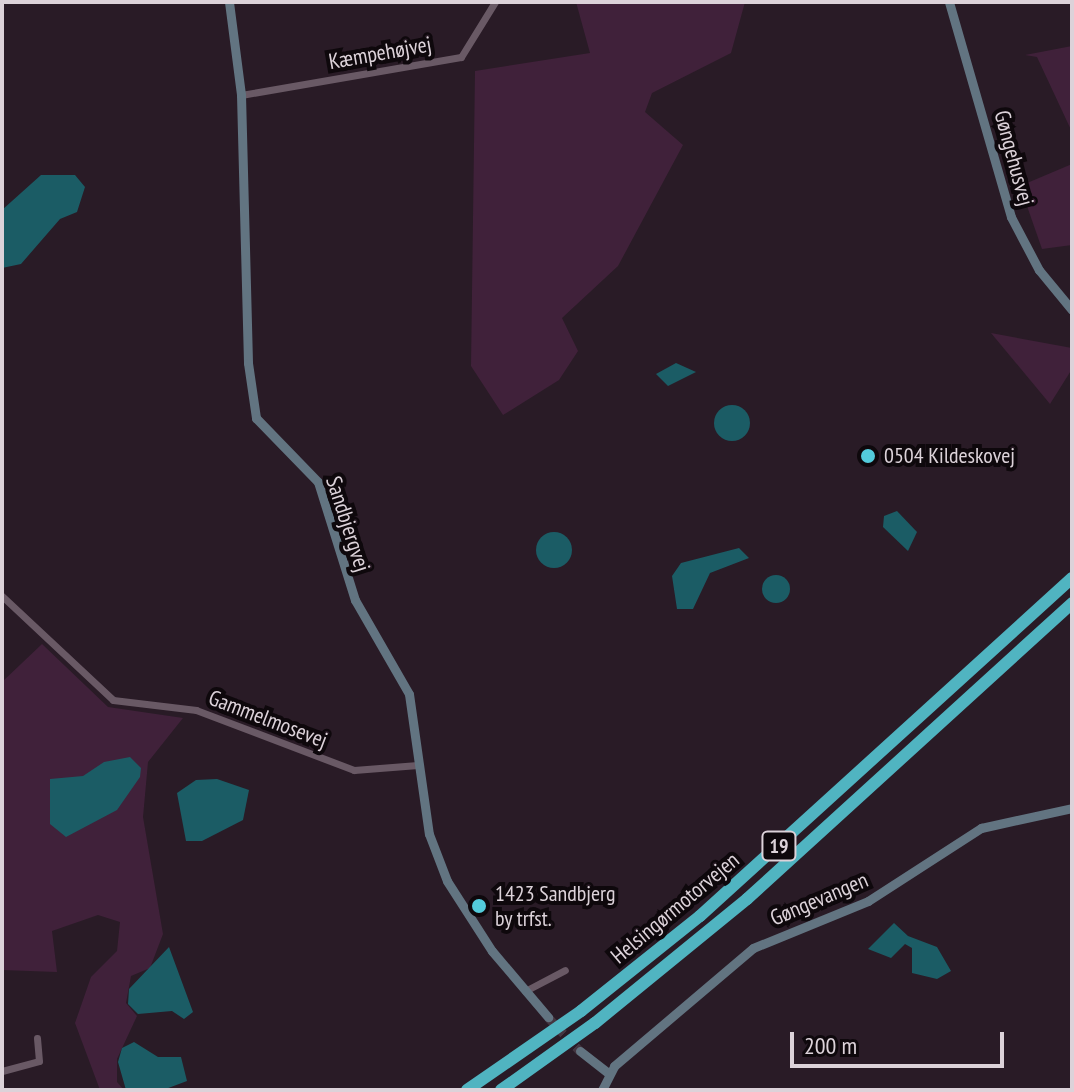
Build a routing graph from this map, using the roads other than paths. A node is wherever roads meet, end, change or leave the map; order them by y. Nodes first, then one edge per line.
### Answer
1 (229, 2) edge
2 (495, 2) edge
3 (949, 2) edge
4 (241, 95) junction
5 (1072, 310) edge
6 (1072, 578) edge
7 (2, 596) edge
8 (1072, 603) edge
9 (418, 765) junction
10 (1072, 808) edge
11 (565, 970) dead end
12 (525, 991) junction
13 (548, 1017) tunnel mouth
14 (37, 1038) dead end
15 (580, 1051) tunnel mouth
16 (2, 1071) edge
17 (608, 1073) junction
18 (467, 1090) edge
19 (501, 1090) edge
20 (602, 1090) edge

1 - 4 street, Sandbjergvej
2 - 4 street, Kæmpehøjvej
3 - 5 street, Gøngehusvej
4 - 9 street, Sandbjergvej
6 - 18 highway, Helsingørmotorvejen / 19
7 - 9 street, Gammelmosevej
8 - 19 highway, Helsingørmotorvejen / 19
9 - 12 street, Sandbjergvej
10 - 17 street, Gøngevangen
11 - 12 street
12 - 13 street, Sandbjergvej
14 - 16 street
15 - 17 street
17 - 20 street

